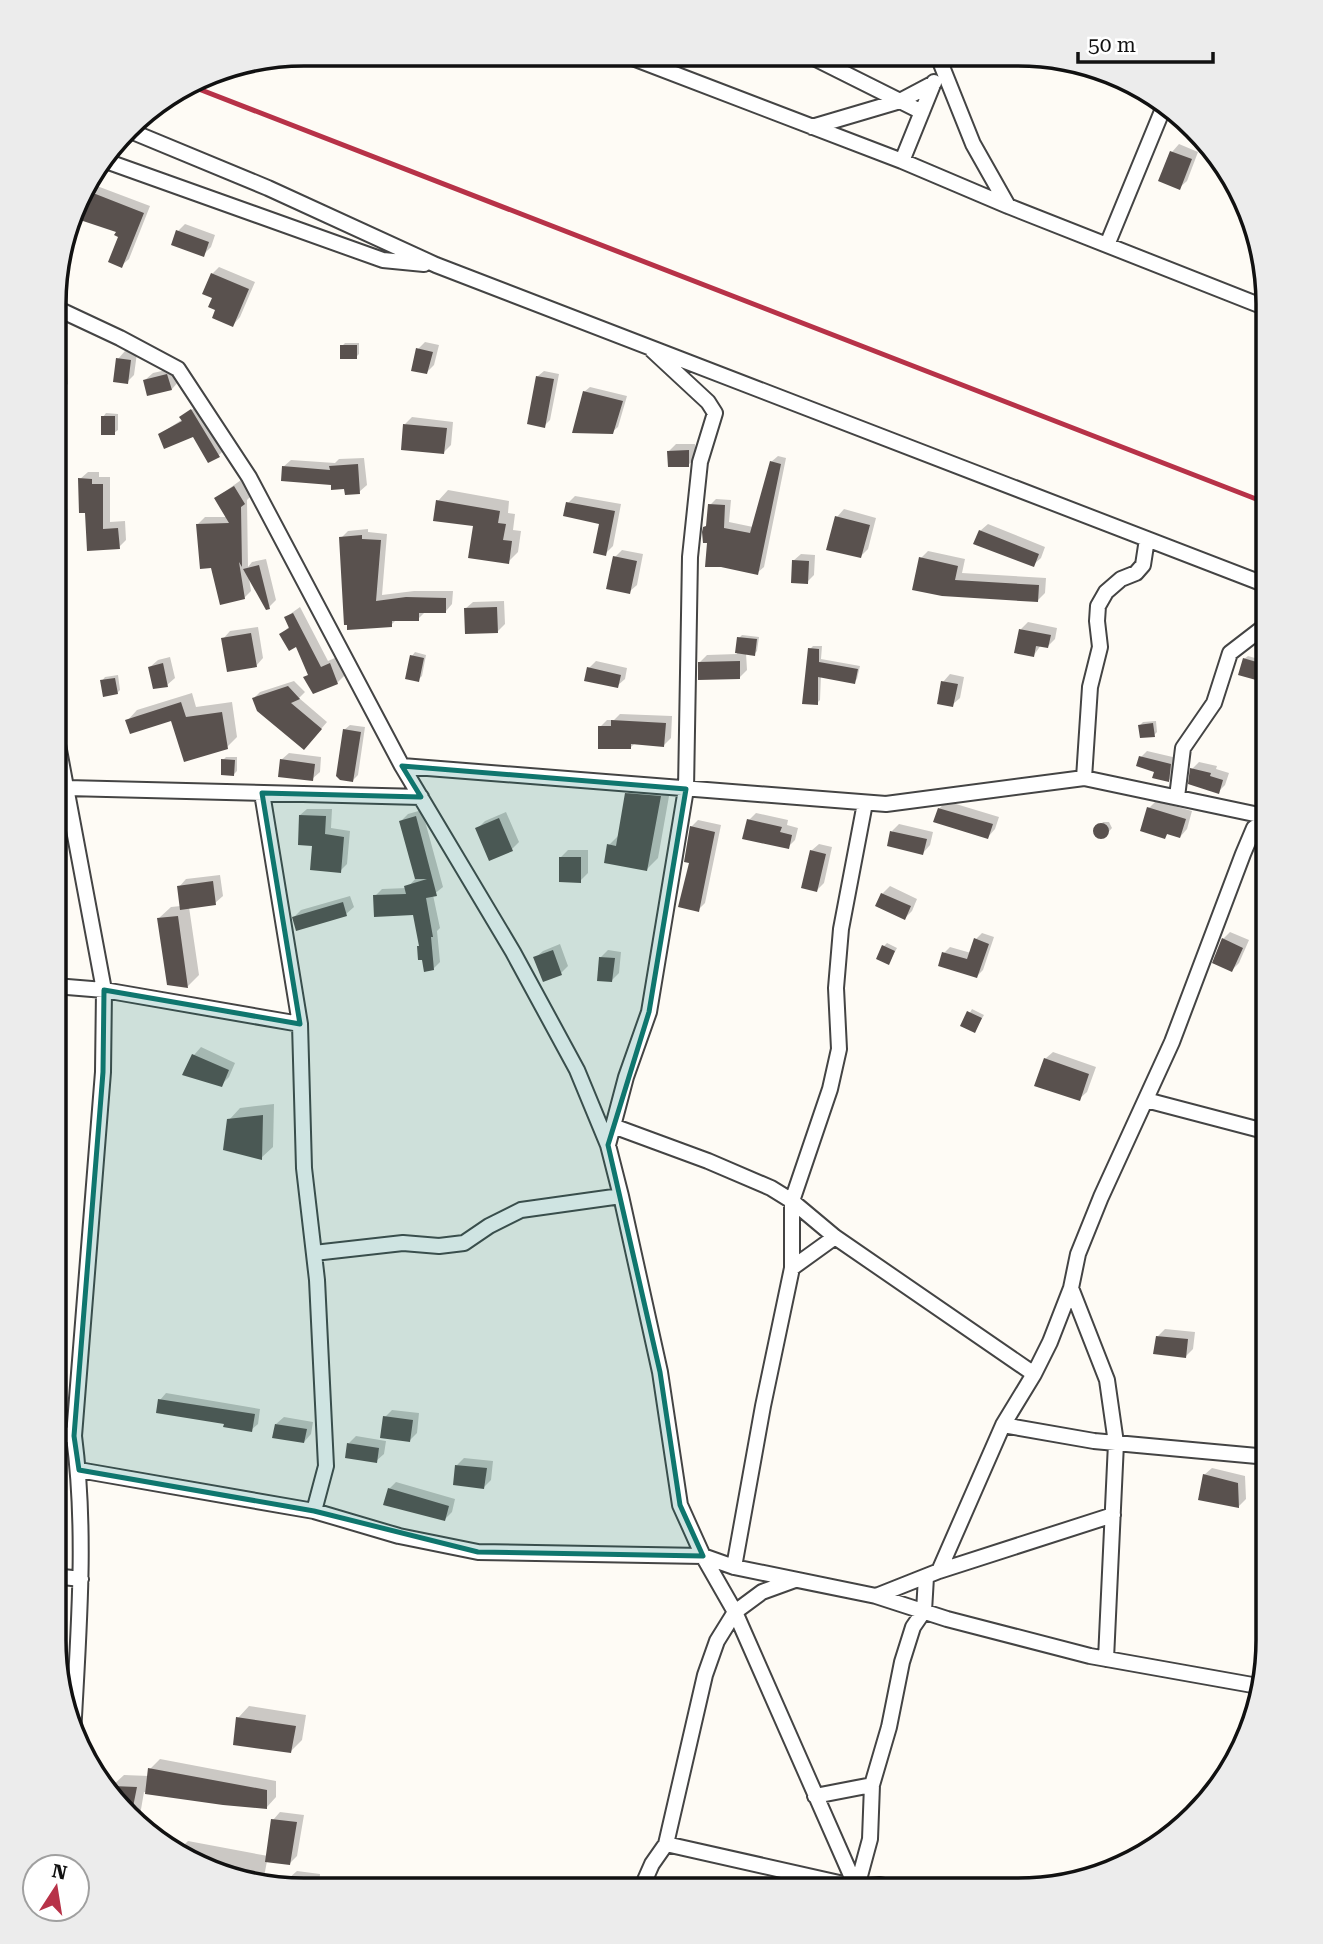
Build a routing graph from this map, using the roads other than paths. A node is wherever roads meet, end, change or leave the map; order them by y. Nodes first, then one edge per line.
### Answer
1 (655, 66) edge
2 (831, 66) edge
3 (940, 66) edge
4 (944, 66) edge
5 (934, 83) junction
6 (900, 101) junction
7 (922, 112) junction
8 (1160, 114) edge
9 (813, 127) junction
10 (139, 135) edge
11 (902, 162) junction
12 (114, 164) edge
13 (1008, 206) junction
14 (327, 215) junction
15 (301, 231) junction
16 (1107, 245) junction
17 (436, 265) junction
18 (1256, 304) edge
19 (66, 313) edge
20 (645, 345) junction
21 (1147, 539) junction
22 (1256, 581) edge
23 (1256, 633) edge
24 (402, 766) junction
25 (1084, 778) junction
26 (66, 784) edge
27 (67, 789) junction
28 (686, 789) junction
29 (262, 793) junction
30 (421, 797) junction
31 (1177, 797) junction
32 (865, 803) junction
33 (1256, 815) edge
34 (1256, 827) edge
35 (66, 987) edge
36 (104, 990) junction
37 (300, 1024) junction
38 (1146, 1100) junction
39 (613, 1126) junction
40 (1256, 1129) edge
41 (608, 1145) junction
42 (621, 1196) junction
43 (792, 1201) junction
44 (835, 1237) junction
45 (314, 1253) junction
46 (792, 1268) junction
47 (1071, 1288) junction
48 (1034, 1374) junction
49 (1003, 1425) junction
50 (66, 1435) edge
51 (74, 1436) junction
52 (1116, 1443) junction
53 (1256, 1456) edge
54 (79, 1470) junction
55 (314, 1511) junction
56 (1113, 1515) junction
57 (703, 1556) junction
58 (734, 1567) junction
59 (932, 1574) junction
60 (66, 1577) edge
61 (81, 1579) junction
62 (796, 1579) junction
63 (876, 1596) junction
64 (924, 1611) junction
65 (735, 1612) junction
66 (1106, 1659) junction
67 (1252, 1685) edge
68 (75, 1703) edge
69 (872, 1785) junction
70 (815, 1796) junction
71 (666, 1844) junction
72 (646, 1878) edge
73 (814, 1878) edge
74 (853, 1878) edge
75 (860, 1878) edge

1 - 9 street
2 - 6 street
3 - 5 street
4 - 13 street
5 - 6 street
5 - 7 street
6 - 7 street
6 - 9 street
7 - 11 street
8 - 16 street
9 - 11 street
10 - 14 street
11 - 13 street
12 - 15 street
13 - 16 street
14 - 15 street
14 - 17 street
15 - 17 street
16 - 18 street
17 - 20 street
19 - 24 street
20 - 21 street
20 - 28 street
21 - 22 street
21 - 25 street
23 - 31 street
24 - 28 street
24 - 30 street
25 - 31 street
25 - 32 street
26 - 27 street
27 - 29 street
27 - 36 street
28 - 32 street
28 - 39 street
29 - 30 street
29 - 37 street
30 - 41 street
31 - 33 street
32 - 43 street
34 - 38 street
35 - 36 street
36 - 37 street
36 - 51 street
37 - 45 street
38 - 40 street
38 - 47 street
39 - 41 street
39 - 43 street
41 - 42 street
42 - 45 street
42 - 57 street
43 - 44 street
43 - 46 street
44 - 46 street
44 - 48 street
45 - 55 street
46 - 58 street
47 - 48 street
47 - 52 street
48 - 49 street
49 - 52 street
49 - 59 street
50 - 51 street
51 - 54 street
52 - 53 street
52 - 56 street
54 - 55 street
54 - 61 street
55 - 57 street
56 - 59 street
56 - 66 street
57 - 58 street
57 - 65 street
58 - 62 street
59 - 63 street
59 - 64 street
60 - 61 street
61 - 68 street
62 - 63 street
62 - 65 street
63 - 64 street
64 - 66 street
64 - 69 street
65 - 70 street
65 - 71 street
66 - 67 street
69 - 70 street
69 - 75 street
70 - 74 street
71 - 72 street
71 - 73 street

